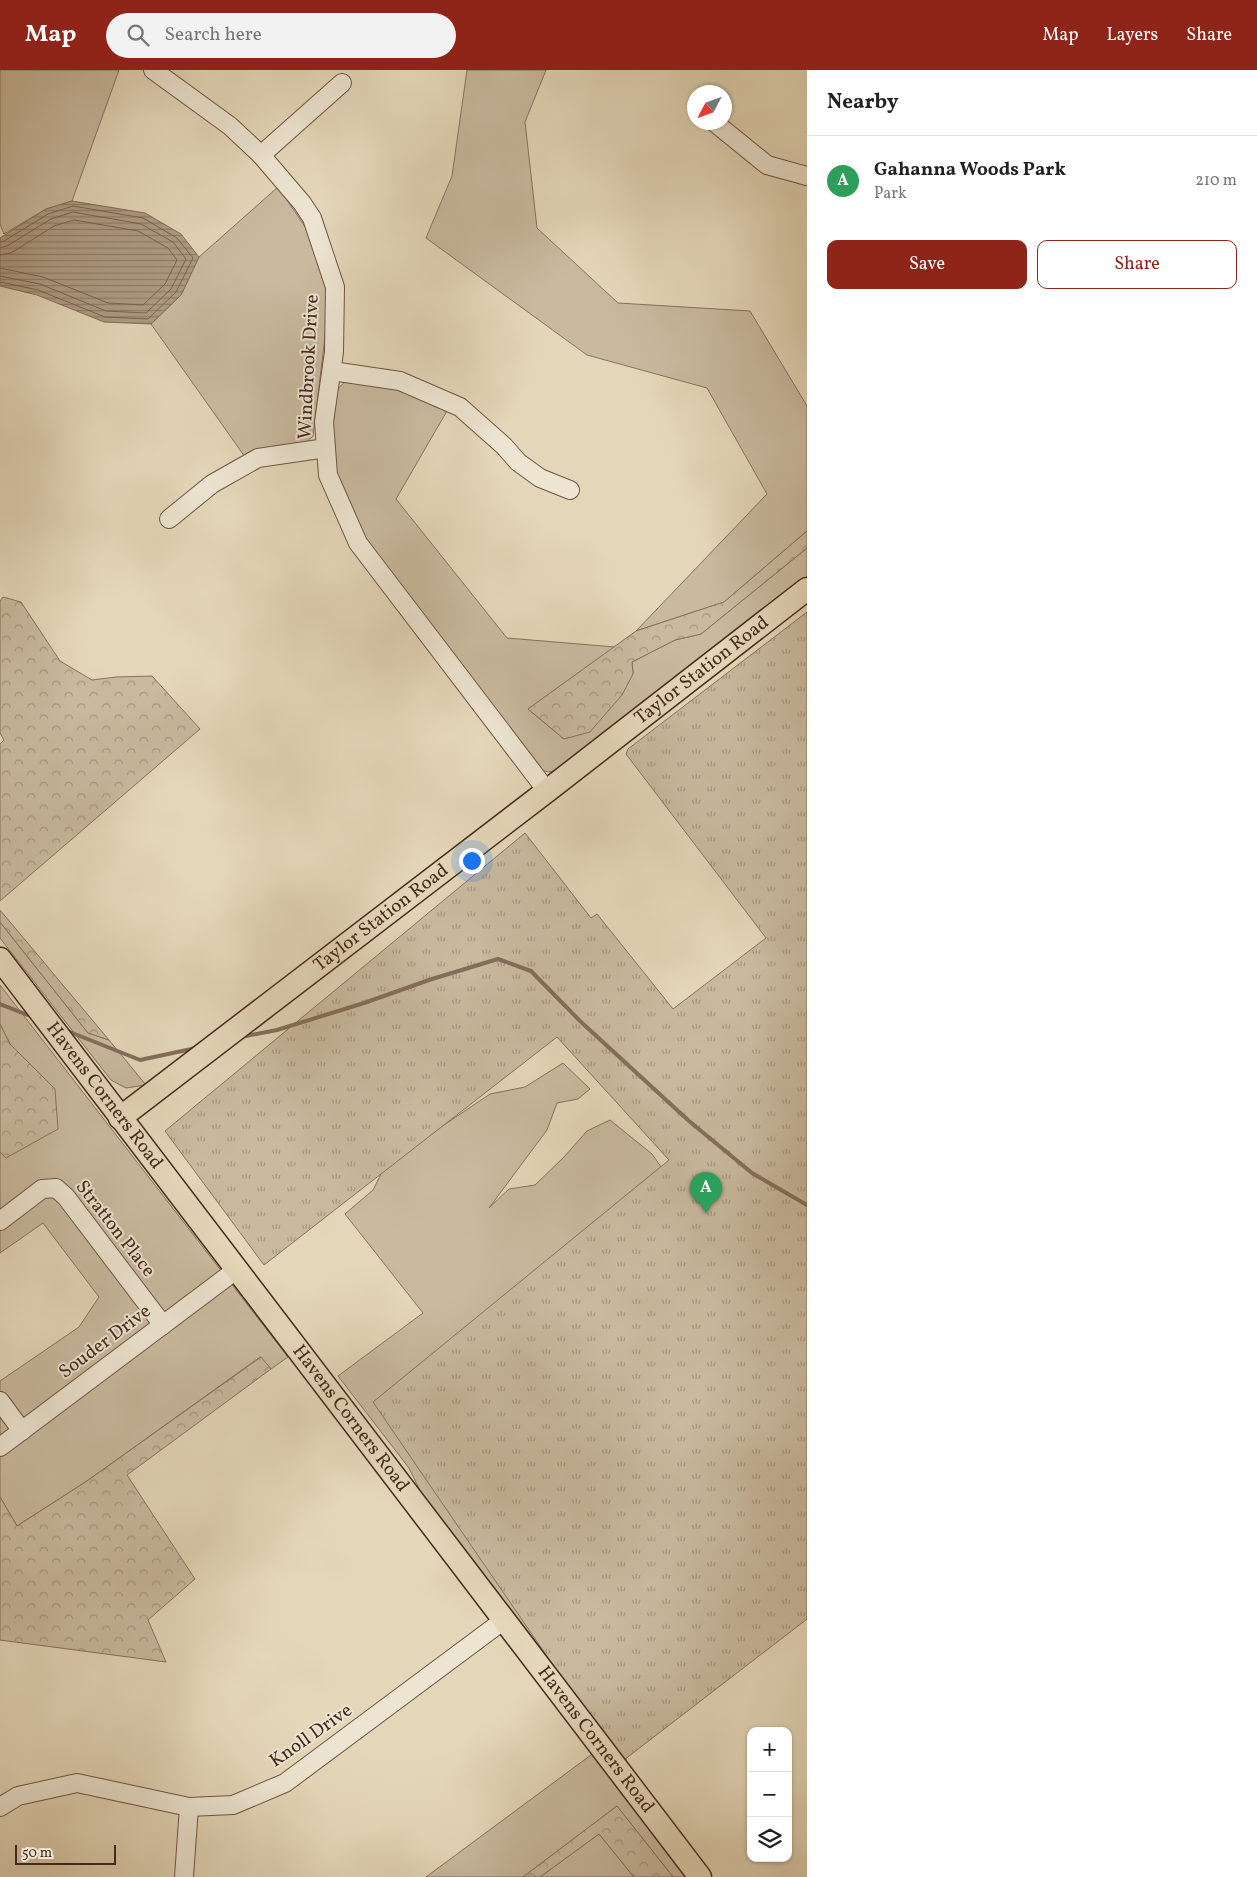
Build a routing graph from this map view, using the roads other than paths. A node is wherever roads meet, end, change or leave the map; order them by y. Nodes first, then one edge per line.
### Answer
1 (153, 70) edge
2 (342, 83) dead end
3 (724, 130) edge
4 (261, 155) junction
5 (807, 176) edge
6 (332, 371) junction
7 (326, 448) junction
8 (570, 490) dead end
9 (168, 519) dead end
10 (807, 589) edge
11 (547, 791) junction
12 (0, 959) edge
13 (120, 1118) junction
14 (0, 1221) edge
15 (236, 1270) junction
16 (163, 1325) junction
17 (0, 1401) edge
18 (22, 1430) junction
19 (0, 1447) edge
20 (504, 1620) junction
21 (0, 1807) edge
22 (189, 1807) junction
23 (184, 1877) edge
24 (700, 1877) edge

1 - 4 street, Windbrook Drive
2 - 4 street
3 - 5 street
4 - 6 street, Windbrook Drive
6 - 7 street, Windbrook Drive
6 - 8 street
7 - 9 street
7 - 11 street, Windbrook Drive
10 - 11 main road, Taylor Station Road
11 - 13 main road, Taylor Station Road
12 - 13 main road, Havens Corners Road
13 - 15 main road, Havens Corners Road
14 - 16 street, Stratton Place
15 - 16 street, Souder Drive
15 - 20 main road, Havens Corners Road
16 - 18 street, Souder Drive
17 - 18 street
18 - 19 street, Souder Drive
20 - 22 street, Knoll Drive
20 - 24 main road, Havens Corners Road
21 - 22 street, Knoll Drive
22 - 23 street

